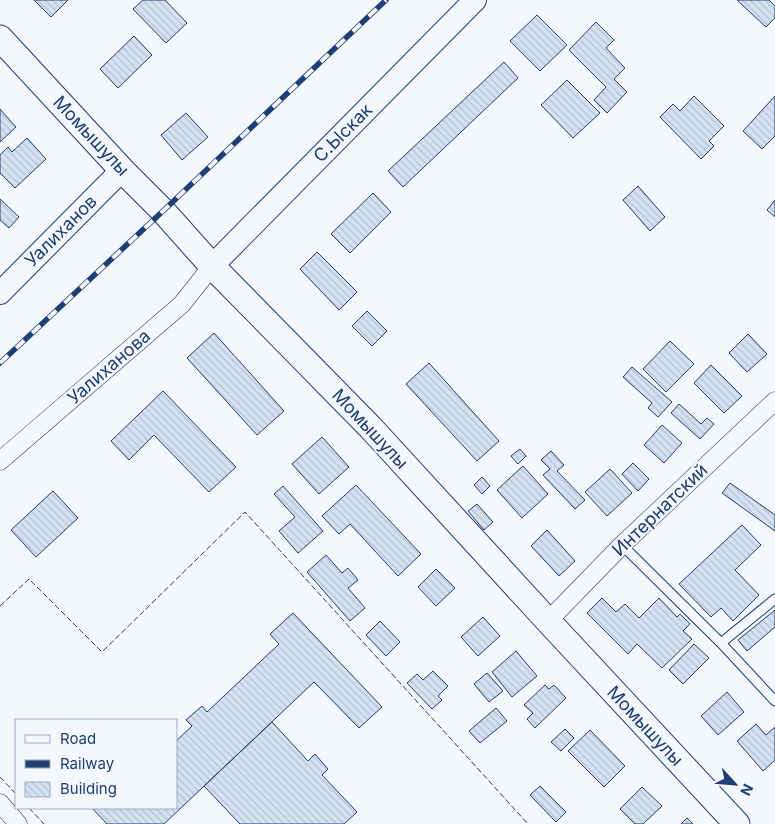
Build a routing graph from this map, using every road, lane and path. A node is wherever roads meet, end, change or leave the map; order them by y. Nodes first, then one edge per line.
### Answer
1 (475, 0) edge
2 (0, 38) edge
3 (122, 170) junction
4 (212, 266) junction
5 (0, 293) edge
6 (775, 401) edge
7 (0, 461) edge
8 (622, 545) junction
9 (775, 599) edge
10 (548, 621) junction
11 (721, 643) junction
12 (775, 701) edge
13 (0, 803) edge
14 (18, 824) edge
15 (737, 824) edge

1 - 4 street, С.Ыскак
2 - 3 main road, Момышулы
3 - 4 main road, Момышулы
3 - 5 street, Уалиханов
4 - 7 street, Уалиханова
4 - 10 main road, Момышулы
6 - 8 street, Интернатский
8 - 10 street, Интернатский
8 - 11 lane
9 - 11 lane
10 - 15 main road, Момышулы
11 - 12 lane
13 - 14 street

